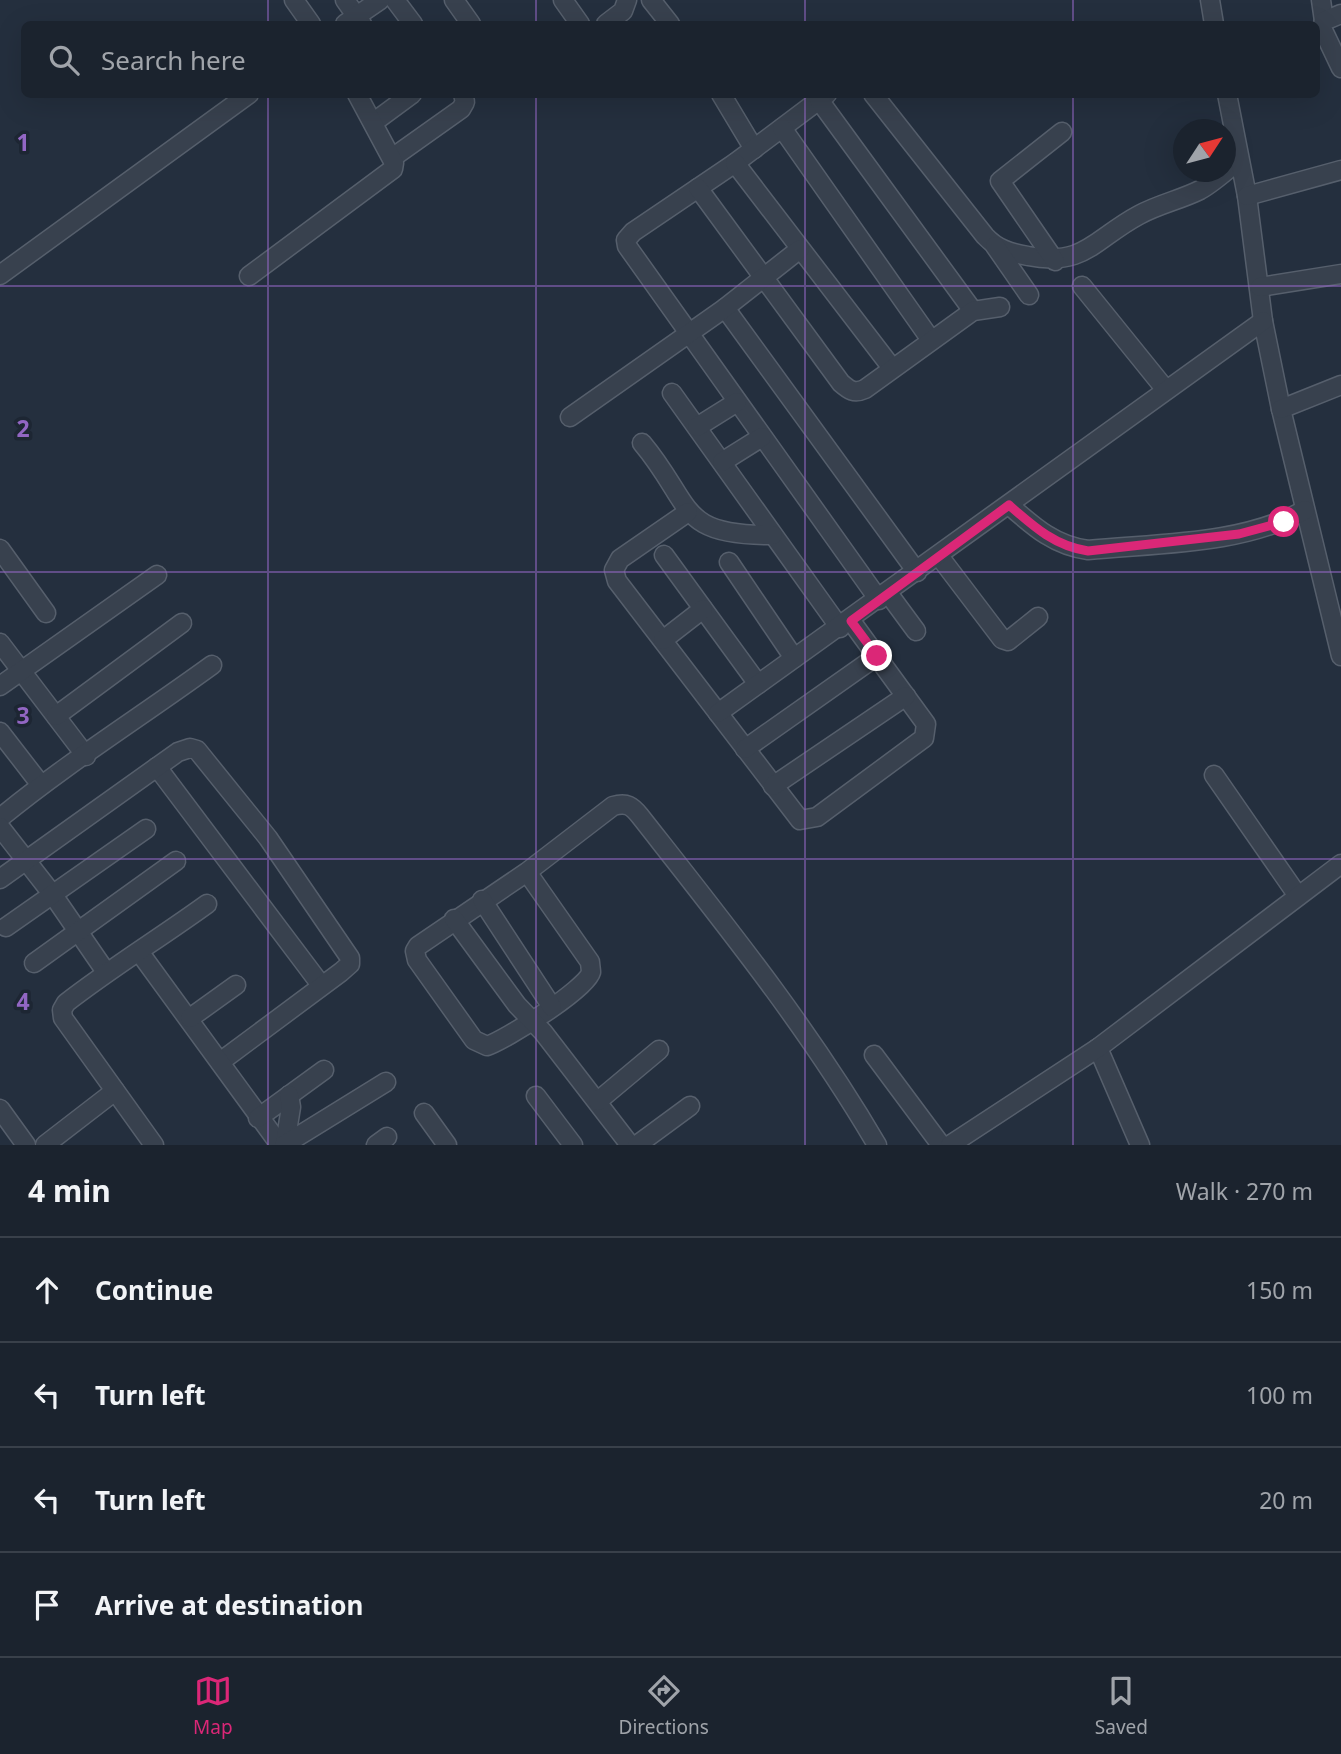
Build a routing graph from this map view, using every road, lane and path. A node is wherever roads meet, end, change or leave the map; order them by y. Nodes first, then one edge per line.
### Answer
1 (294, 0) edge
2 (345, 0) edge
3 (380, 0) edge
4 (395, 0) edge
5 (454, 0) edge
6 (564, 0) edge
7 (651, 0) edge
8 (1210, 0) edge
9 (1321, 0) edge
10 (630, 1) edge
11 (1333, 18) edge
12 (309, 21) edge
13 (355, 21) edge
14 (356, 21) edge
15 (411, 21) edge
16 (469, 21) edge
17 (578, 21) edge
18 (609, 21) edge
19 (668, 21) edge
20 (1214, 21) edge
21 (1341, 68) edge
22 (243, 98) edge
23 (359, 98) edge
24 (407, 98) edge
25 (464, 98) edge
26 (723, 98) edge
27 (822, 98) edge
28 (824, 98) edge
29 (876, 98) edge
30 (1228, 98) edge
31 (374, 122) junction
32 (782, 128) junction
33 (1062, 131) dead end
34 (754, 149) junction
35 (392, 158) junction
36 (1239, 160) junction
37 (735, 163) junction
38 (1341, 170) edge
39 (698, 188) junction
40 (1247, 196) junction
41 (995, 246) junction
42 (800, 249) junction
43 (1055, 261) junction
44 (0, 275) edge
45 (764, 275) junction
46 (249, 276) dead end
47 (1341, 277) edge
48 (1082, 286) dead end
49 (1260, 287) junction
50 (1029, 295) dead end
51 (1000, 307) dead end
52 (725, 308) junction
53 (973, 311) junction
54 (1263, 321) junction
55 (688, 334) junction
56 (931, 340) junction
57 (892, 368) junction
58 (1341, 385) edge
59 (1166, 390) junction
60 (672, 393) dead end
61 (737, 402) junction
62 (1281, 409) junction
63 (569, 416) dead end
64 (697, 427) junction
65 (762, 437) junction
66 (642, 443) dead end
67 (722, 462) junction
68 (1009, 505) junction
69 (1306, 510) junction
70 (688, 512) junction
71 (773, 535) junction
72 (0, 550) edge
73 (664, 555) dead end
74 (939, 556) junction
75 (729, 562) dead end
76 (917, 572) junction
77 (157, 575) dead end
78 (884, 597) junction
79 (704, 609) junction
80 (46, 613) dead end
81 (1038, 617) dead end
82 (182, 622) dead end
83 (846, 624) junction
84 (916, 631) dead end
85 (663, 640) junction
86 (0, 643) edge
87 (877, 656) junction
88 (1341, 656) edge
89 (794, 658) junction
90 (212, 666) dead end
91 (22, 673) junction
92 (758, 684) junction
93 (0, 686) edge
94 (906, 696) junction
95 (718, 713) junction
96 (56, 716) junction
97 (0, 732) edge
98 (745, 749) junction
99 (86, 756) junction
100 (157, 767) junction
101 (1214, 775) dead end
102 (41, 785) junction
103 (773, 786) junction
104 (0, 818) edge
105 (0, 827) edge
106 (146, 829) dead end
107 (176, 861) dead end
108 (25, 862) junction
109 (1341, 864) edge
110 (527, 872) junction
111 (0, 878) edge
112 (53, 895) junction
113 (1298, 896) junction
114 (482, 900) junction
115 (207, 904) dead end
116 (454, 919) junction
117 (6, 927) dead end
118 (79, 933) junction
119 (140, 953) junction
120 (34, 964) dead end
121 (106, 972) junction
122 (236, 985) dead end
123 (321, 985) junction
124 (552, 1007) junction
125 (190, 1018) junction
126 (533, 1021) junction
127 (1098, 1048) junction
128 (659, 1050) dead end
129 (874, 1055) dead end
130 (220, 1062) junction
131 (324, 1070) dead end
132 (386, 1082) dead end
133 (115, 1091) junction
134 (289, 1095) junction
135 (536, 1096) dead end
136 (598, 1101) junction
137 (690, 1106) dead end
138 (0, 1109) edge
139 (424, 1113) dead end
140 (258, 1118) junction
141 (275, 1143) edge
142 (26, 1145) edge
143 (45, 1145) edge
144 (154, 1145) edge
145 (447, 1145) edge
146 (573, 1145) edge
147 (630, 1145) edge
148 (637, 1145) edge
149 (877, 1145) edge
150 (941, 1145) edge
151 (950, 1145) edge
152 (1140, 1145) edge

1 - 12 street
2 - 13 street
3 - 14 street
4 - 15 street
5 - 16 street
6 - 17 street
7 - 19 street
8 - 20 street
9 - 11 street
10 - 18 street
11 - 21 street
22 - 44 street
23 - 31 street
24 - 31 street
25 - 35 street
26 - 34 street
27 - 32 street
28 - 53 street
29 - 41 street
30 - 36 street
31 - 35 street
32 - 34 street
32 - 56 street
33 - 43 street
34 - 37 street
35 - 46 street
36 - 40 street
36 - 43 street
37 - 39 street
37 - 42 street
38 - 40 street
39 - 45 street
39 - 55 street
40 - 49 street
41 - 43 street
41 - 50 street
42 - 45 street
42 - 57 street
45 - 52 street
45 - 57 street
47 - 49 street
48 - 59 street
49 - 54 street
51 - 53 street
52 - 55 street
52 - 76 street
53 - 56 street
54 - 59 street
54 - 62 street
55 - 61 street
55 - 63 street
56 - 57 street
58 - 62 street
59 - 68 street
60 - 64 street
61 - 64 street
61 - 65 street
62 - 69 street
64 - 67 street
65 - 67 street
65 - 78 street
66 - 70 street
67 - 71 street
68 - 69 street
68 - 74 street
69 - 88 street
70 - 71 street
70 - 85 street
71 - 83 street
72 - 80 street
73 - 79 street
74 - 76 street
74 - 81 street
75 - 89 street
76 - 78 street
77 - 91 street
78 - 83 street
78 - 84 street
79 - 85 street
79 - 92 street
82 - 96 street
83 - 87 street
83 - 89 street
85 - 95 street
86 - 91 street
87 - 94 street
87 - 98 street
89 - 92 street
90 - 99 street
91 - 93 street
91 - 96 street
92 - 95 street
94 - 103 street
94 - 103 street
95 - 98 street
96 - 99 street
97 - 102 street
98 - 103 street
99 - 102 street
100 - 108 street
100 - 123 street
100 - 123 street
101 - 113 street
102 - 104 street
105 - 108 street
106 - 112 street
107 - 118 street
108 - 111 street
108 - 112 street
109 - 113 street
110 - 114 street
110 - 124 street
110 - 149 street
112 - 117 street
112 - 118 street
113 - 127 street
114 - 116 street
114 - 124 street
115 - 119 street
116 - 126 street
116 - 126 street
118 - 120 street
118 - 121 street
119 - 121 street
119 - 125 street
121 - 133 street
122 - 125 street
123 - 130 street
124 - 126 street
125 - 130 street
126 - 136 street
127 - 151 street
127 - 152 street
128 - 136 street
129 - 150 street
130 - 140 street
131 - 134 street
132 - 141 street
133 - 143 street
133 - 144 street
134 - 140 street
134 - 141 street
135 - 146 street
136 - 147 street
137 - 148 street
138 - 142 street
139 - 145 street
140 - 141 street

